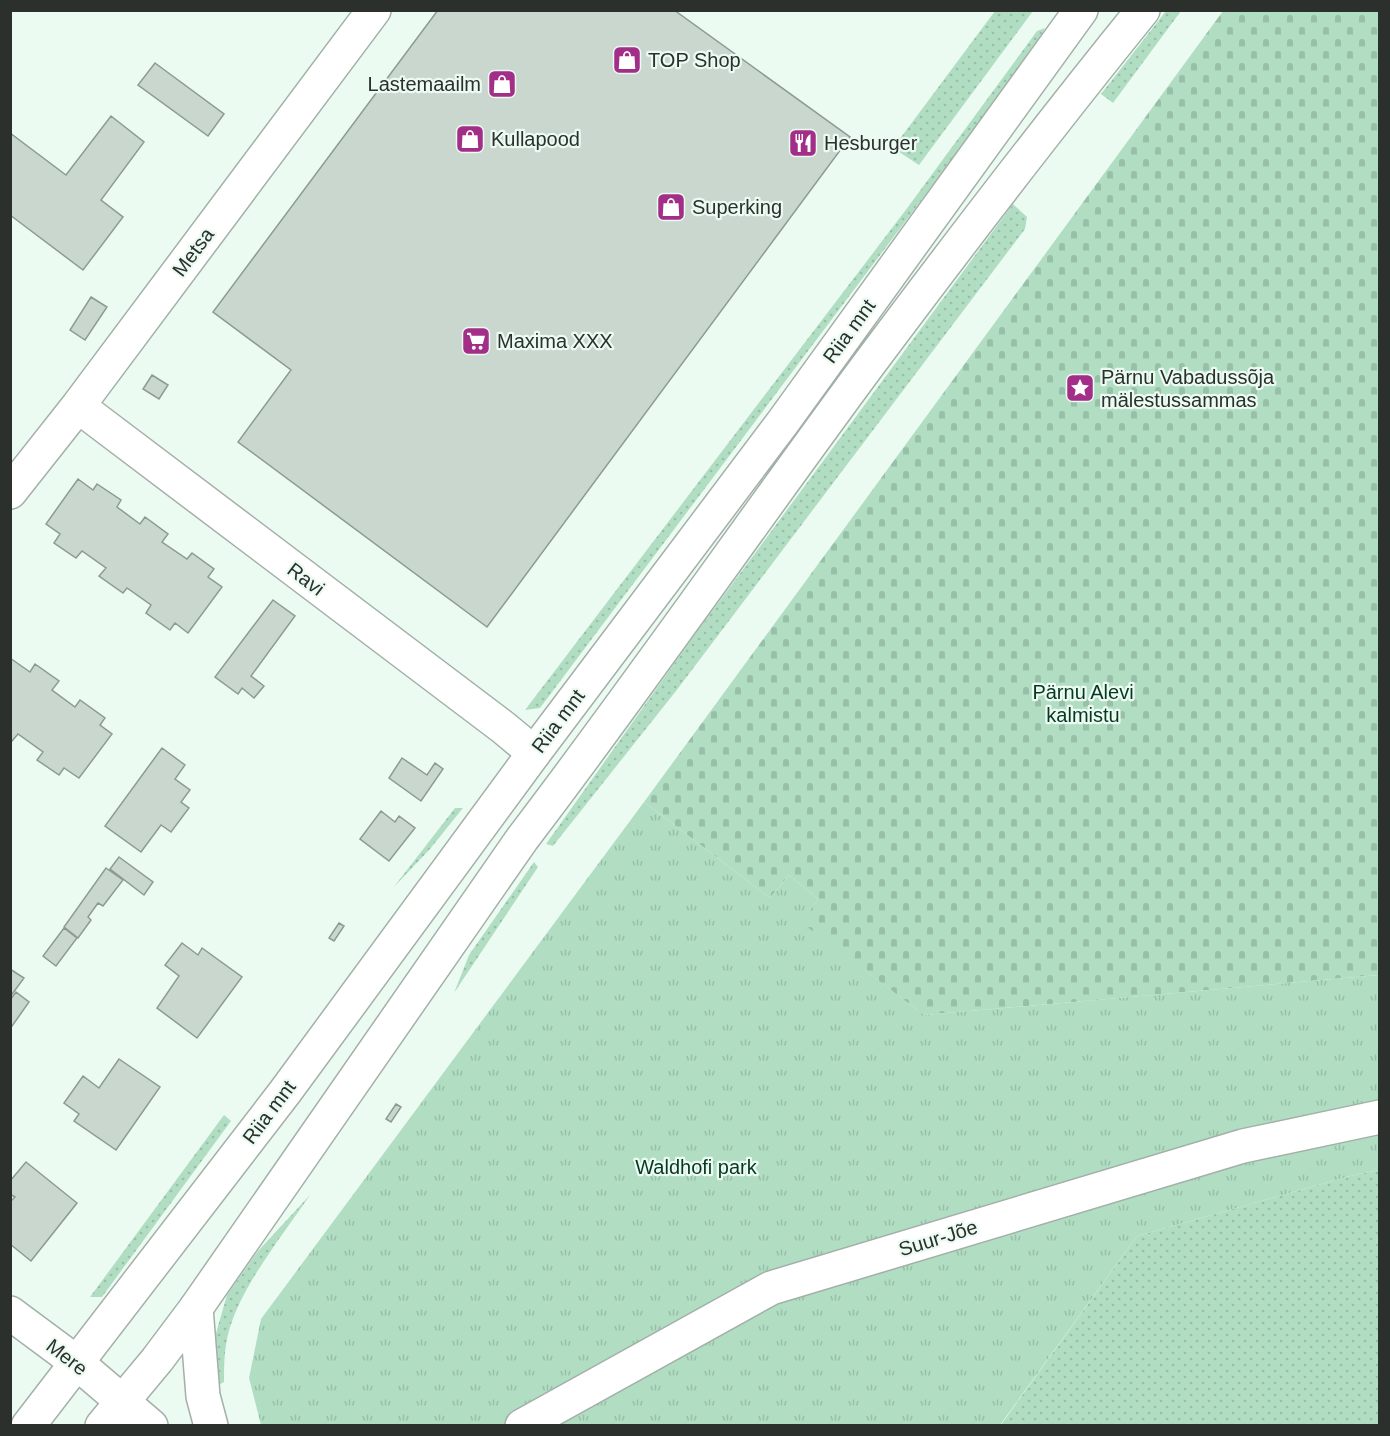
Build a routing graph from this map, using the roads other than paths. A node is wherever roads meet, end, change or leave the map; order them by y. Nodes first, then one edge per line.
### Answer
1 (374, 10) edge
2 (1081, 10) edge
3 (1143, 10) edge
4 (78, 406) junction
5 (10, 492) edge
6 (534, 753) junction
7 (1380, 1117) edge
8 (196, 1308) junction
9 (10, 1313) edge
10 (76, 1362) junction
11 (112, 1414) edge
12 (28, 1425) edge
13 (151, 1425) edge
14 (211, 1425) edge
15 (522, 1425) edge

1 - 4 main road, Metsa
2 - 6 main road, Riia mnt
3 - 8 main road, Riia mnt
4 - 5 main road, Metsa
4 - 6 main road, Ravi
6 - 10 main road, Riia mnt
7 - 15 main road, Suur-Jõe
8 - 11 main road, Riia mnt
8 - 14 main road
9 - 10 main road, Mere
10 - 11 main road, Mere
10 - 12 main road, Riia mnt
11 - 13 main road

